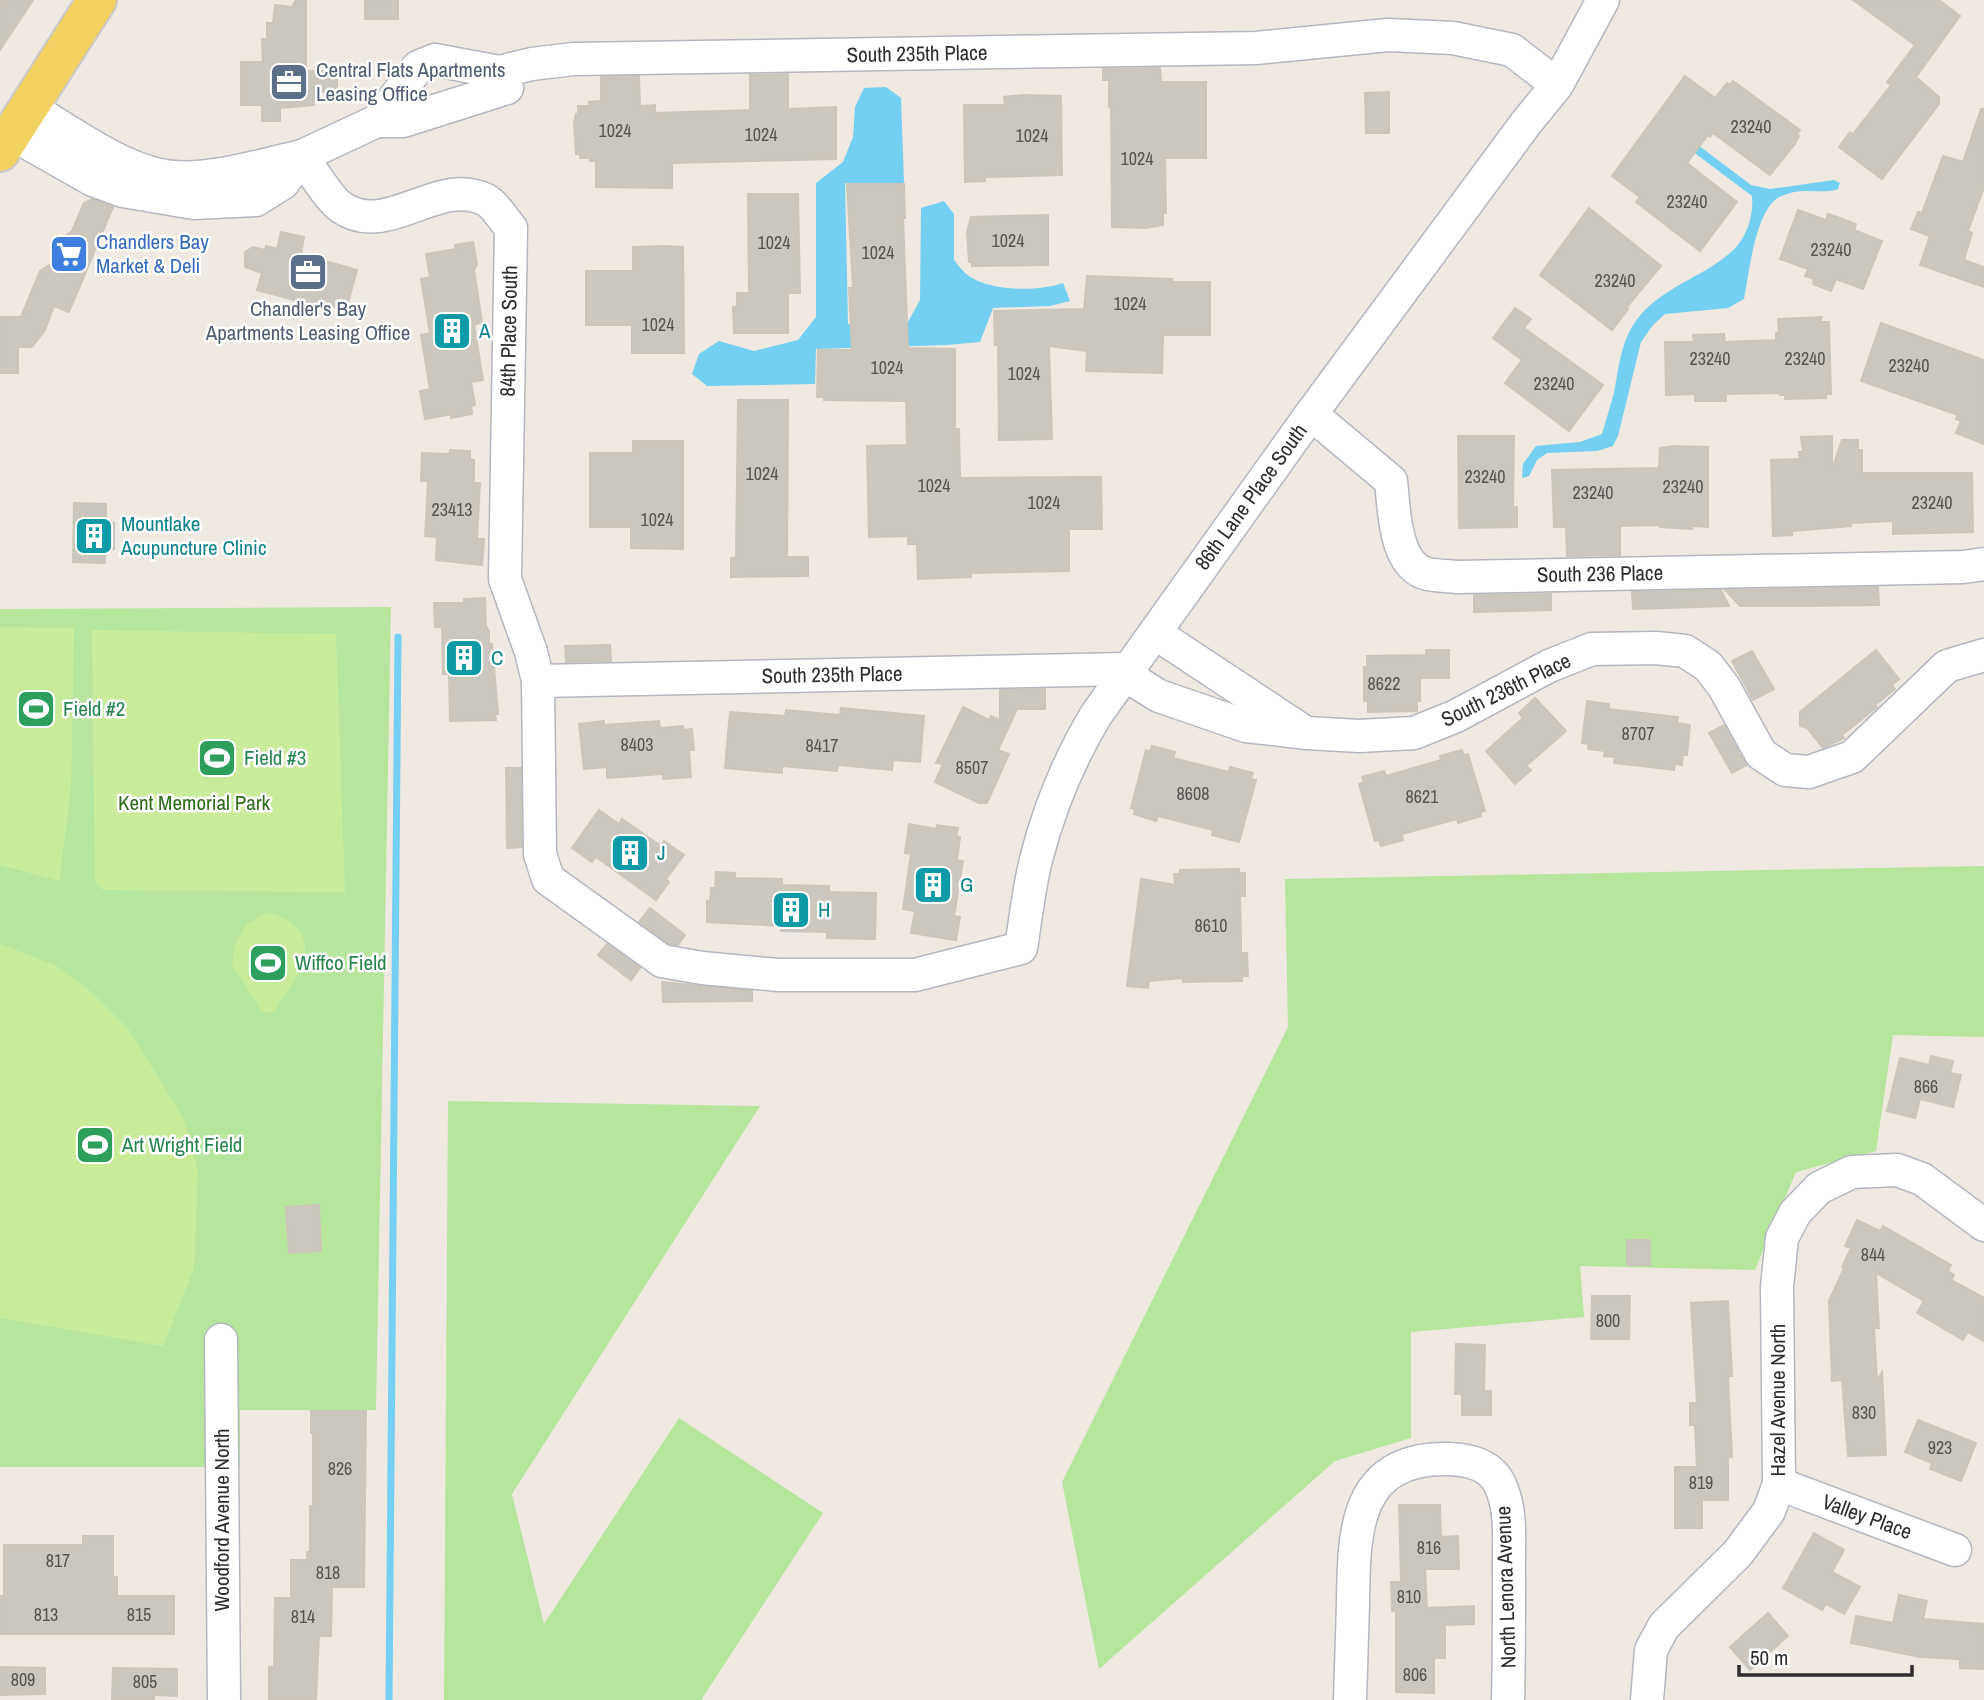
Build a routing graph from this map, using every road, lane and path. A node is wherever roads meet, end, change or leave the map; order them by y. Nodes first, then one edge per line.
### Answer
1 (97, 0) edge
2 (1603, 0) edge
3 (503, 80) junction
4 (1557, 85) junction
5 (377, 121) junction
6 (14, 131) edge
7 (302, 156) junction
8 (1311, 414) junction
9 (1984, 564) edge
10 (1154, 633) junction
11 (1984, 655) edge
12 (1126, 669) junction
13 (538, 681) junction
14 (1307, 733) junction
15 (1021, 947) joint
16 (1984, 1225) edge
17 (221, 1340) dead end
18 (1779, 1484) junction
19 (1955, 1550) dead end
20 (224, 1700) edge
21 (1350, 1700) edge
22 (1508, 1700) edge
23 (1647, 1700) edge

1 - 6 main road
2 - 4 street, 86th Lane Place South
3 - 4 street, South 235th Place
3 - 5 street
3 - 5 street, South 235th Place
4 - 8 street, 86th Lane Place South
5 - 7 street, South 235th Place
6 - 7 street, South 235th Place
7 - 13 street, 84th Place South
8 - 9 street, South 236 Place
8 - 10 street, 86th Lane Place South
10 - 12 street, 86th Lane Place South
10 - 14 street, South 236th Place
11 - 14 street, South 236th Place
12 - 13 street, South 235th Place
12 - 14 street, South 236th Place
12 - 15 street, 86th Lane Place South
13 - 15 street, 84th Place South
16 - 18 street, Hazel Avenue North
17 - 20 street, Woodford Avenue North
18 - 19 street, Valley Place
18 - 23 street, Hazel Avenue North
21 - 22 street, North Lenora Avenue

